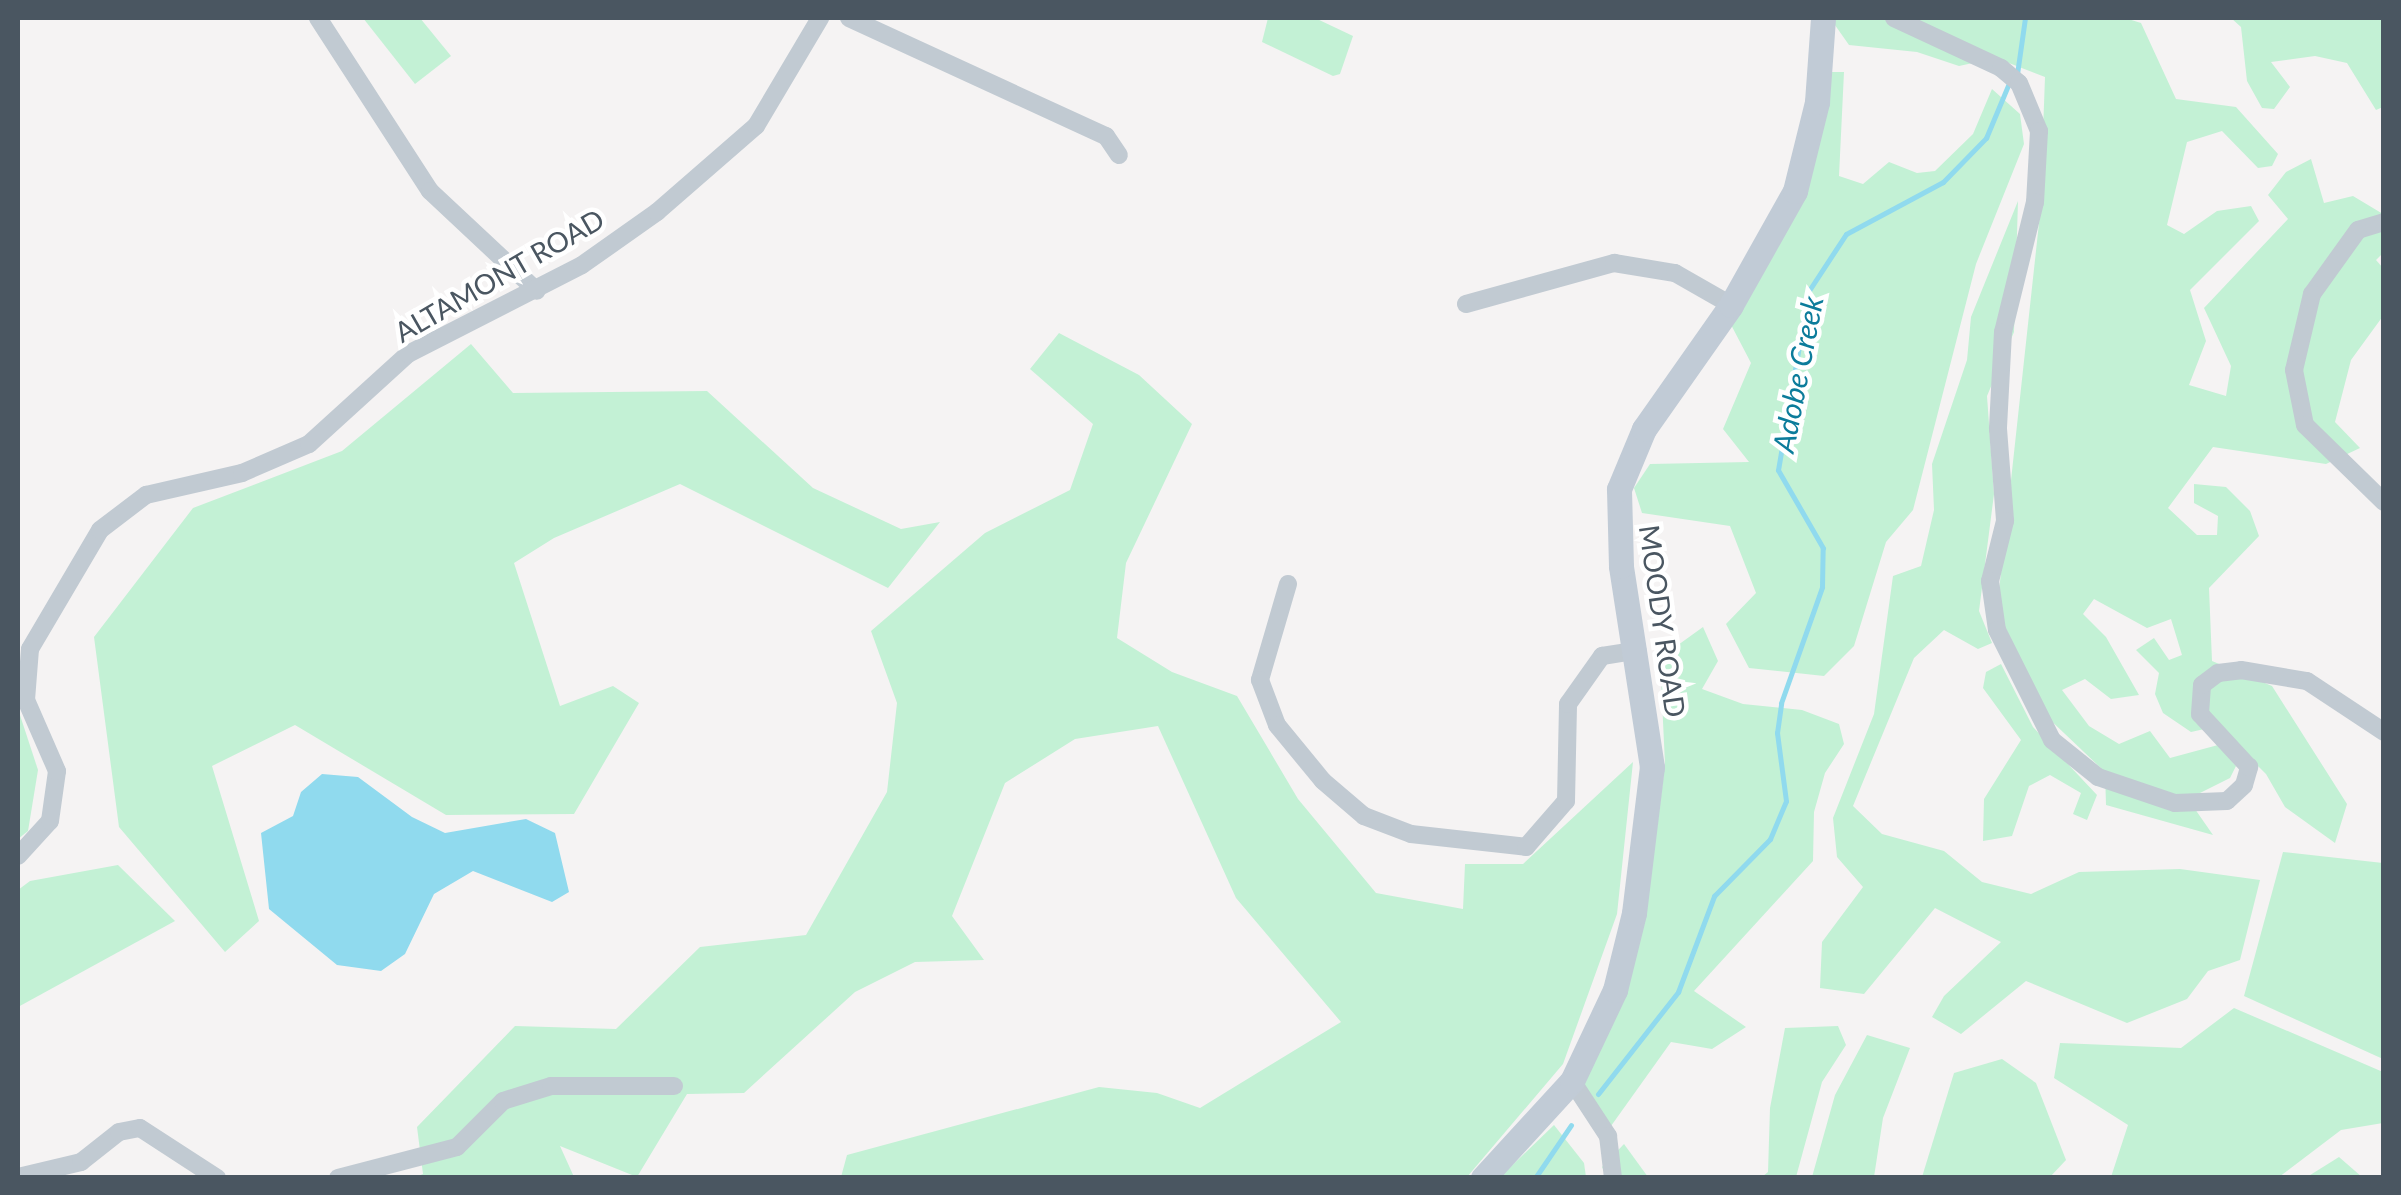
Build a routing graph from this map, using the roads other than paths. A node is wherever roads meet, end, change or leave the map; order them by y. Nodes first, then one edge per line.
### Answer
1 (318, 18) edge
2 (820, 18) edge
3 (849, 18) edge
4 (1823, 18) edge
5 (1894, 18) edge
6 (1119, 155) dead end
7 (2384, 222) edge
8 (536, 291) junction
9 (1466, 304) dead end
10 (1731, 306) junction
11 (2384, 502) edge
12 (1288, 584) dead end
13 (1638, 650) junction
14 (2384, 732) edge
15 (18, 856) edge
16 (1572, 1082) junction
17 (674, 1086) dead end
18 (18, 1178) edge
19 (217, 1178) edge
20 (338, 1178) edge
21 (1483, 1178) edge
22 (1613, 1178) edge

1 - 8 street
2 - 8 street, ALTAMONT ROAD
3 - 6 street
4 - 10 street, MOODY ROAD
5 - 14 street
7 - 11 street
8 - 15 street, ALTAMONT ROAD
9 - 10 street
10 - 13 street, MOODY ROAD
12 - 13 street
13 - 16 street, MOODY ROAD
16 - 21 street, MOODY ROAD
16 - 22 street
17 - 20 street
18 - 19 street

